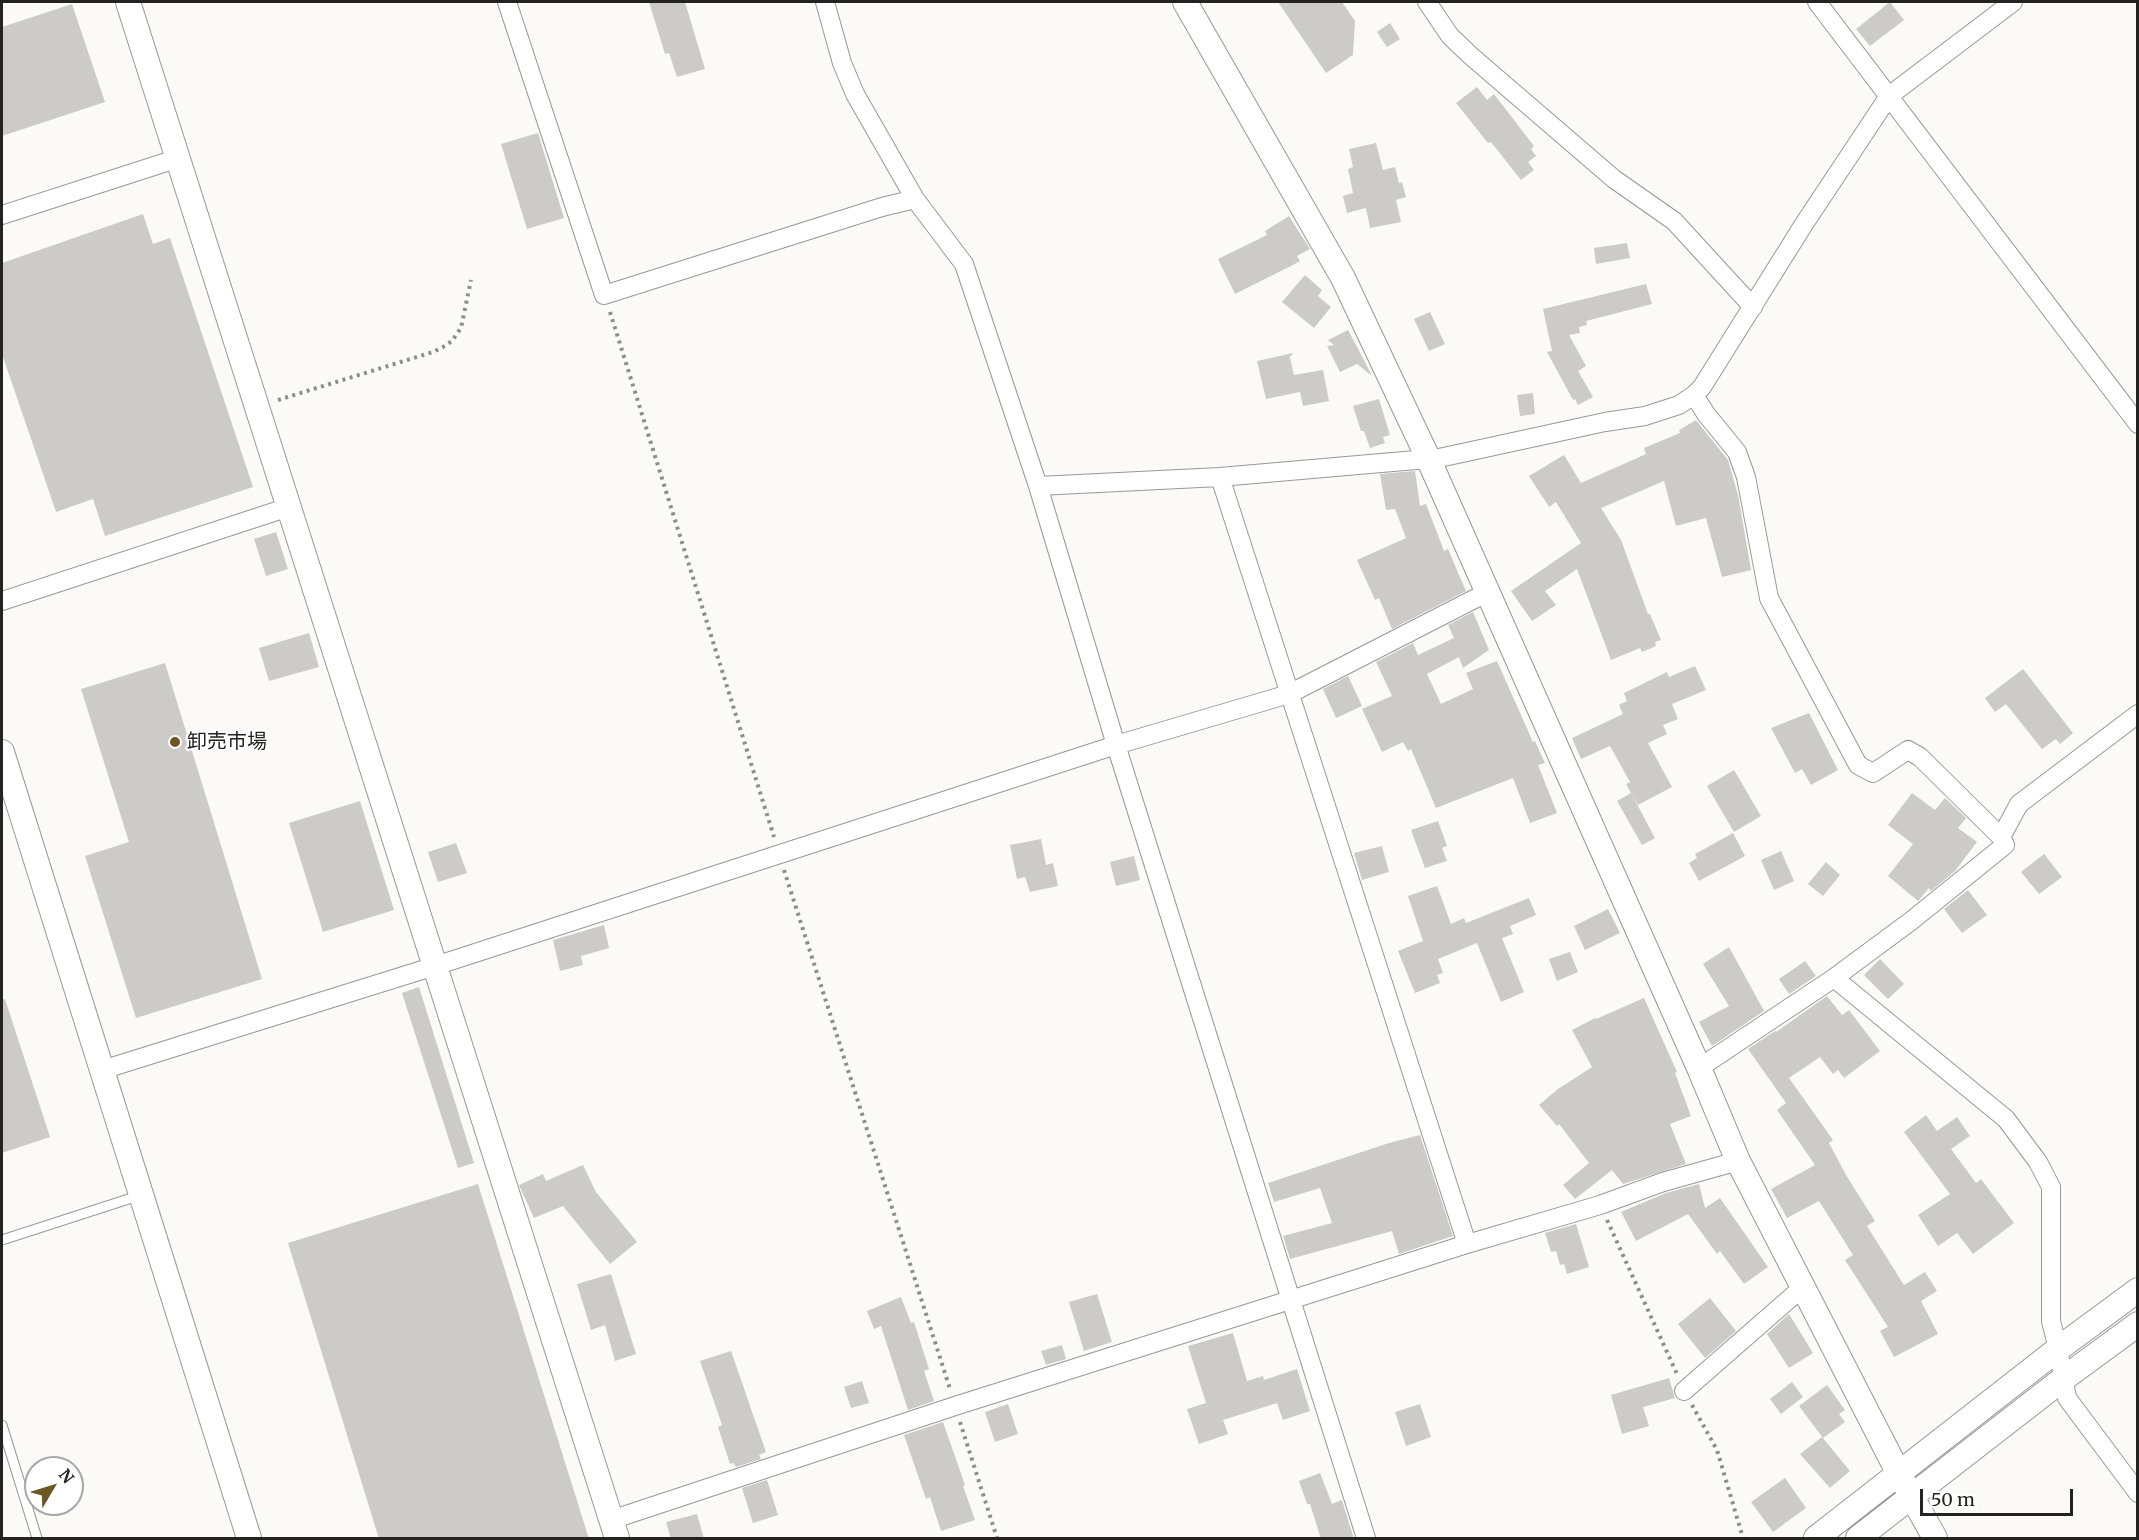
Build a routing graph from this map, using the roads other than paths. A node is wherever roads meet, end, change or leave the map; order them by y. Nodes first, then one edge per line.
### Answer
1 (128, 2) edge
2 (507, 2) edge
3 (825, 2) edge
4 (1185, 2) edge
5 (1427, 2) edge
6 (1817, 2) edge
7 (2013, 2) edge
8 (1889, 96) junction
9 (178, 158) junction
10 (915, 199) junction
11 (2, 215) edge
12 (1753, 307) junction
13 (1694, 395) junction
14 (2138, 424) edge
15 (1428, 458) junction
16 (1220, 477) junction
17 (1038, 486) junction
18 (288, 507) junction
19 (1488, 592) junction
20 (2, 602) edge
21 (1289, 694) junction
22 (2138, 714) edge
23 (1116, 745) junction
24 (2, 752) edge
25 (2001, 837) junction
26 (435, 966) junction
27 (1834, 978) junction
28 (1699, 1068) junction
29 (102, 1070) junction
30 (1738, 1161) junction
31 (141, 1195) junction
32 (2, 1240) edge
33 (1467, 1244) junction
34 (1803, 1287) junction
35 (2138, 1290) edge
36 (1292, 1301) junction
37 (2138, 1324) edge
38 (2058, 1349) junction
39 (2063, 1379) junction
40 (1684, 1391) road end
41 (2, 1425) edge
42 (1899, 1474) junction
43 (2138, 1493) edge
44 (1911, 1498) junction
45 (614, 1529) edge
46 (37, 1539) edge
47 (249, 1539) edge
48 (1366, 1539) edge
49 (1816, 1539) edge
50 (1858, 1539) edge
51 (1935, 1539) edge

1 - 9 street
2 - 10 street
3 - 10 street
4 - 15 street
5 - 12 street
6 - 8 street
7 - 8 street
8 - 12 street
8 - 14 street
9 - 11 street
9 - 18 street
10 - 17 street
12 - 13 street
13 - 15 street
13 - 25 street
15 - 16 street
15 - 19 street
16 - 17 street
16 - 21 street
17 - 23 street
18 - 20 street
18 - 26 street
19 - 21 street
19 - 28 street
21 - 23 street
21 - 33 street
22 - 25 street
23 - 26 street
23 - 36 street
24 - 29 street
25 - 27 street
26 - 29 street
26 - 45 street
27 - 28 street
27 - 38 street
28 - 30 street
29 - 31 street
30 - 33 street
30 - 34 street
31 - 32 lane
31 - 47 street
33 - 36 street
34 - 40 street
34 - 42 street
35 - 38 street
36 - 45 street
36 - 48 street
37 - 39 street
38 - 39 street
38 - 42 street
39 - 43 street
39 - 44 street
41 - 46 lane
42 - 44 street
42 - 49 street
44 - 50 street
44 - 51 street

